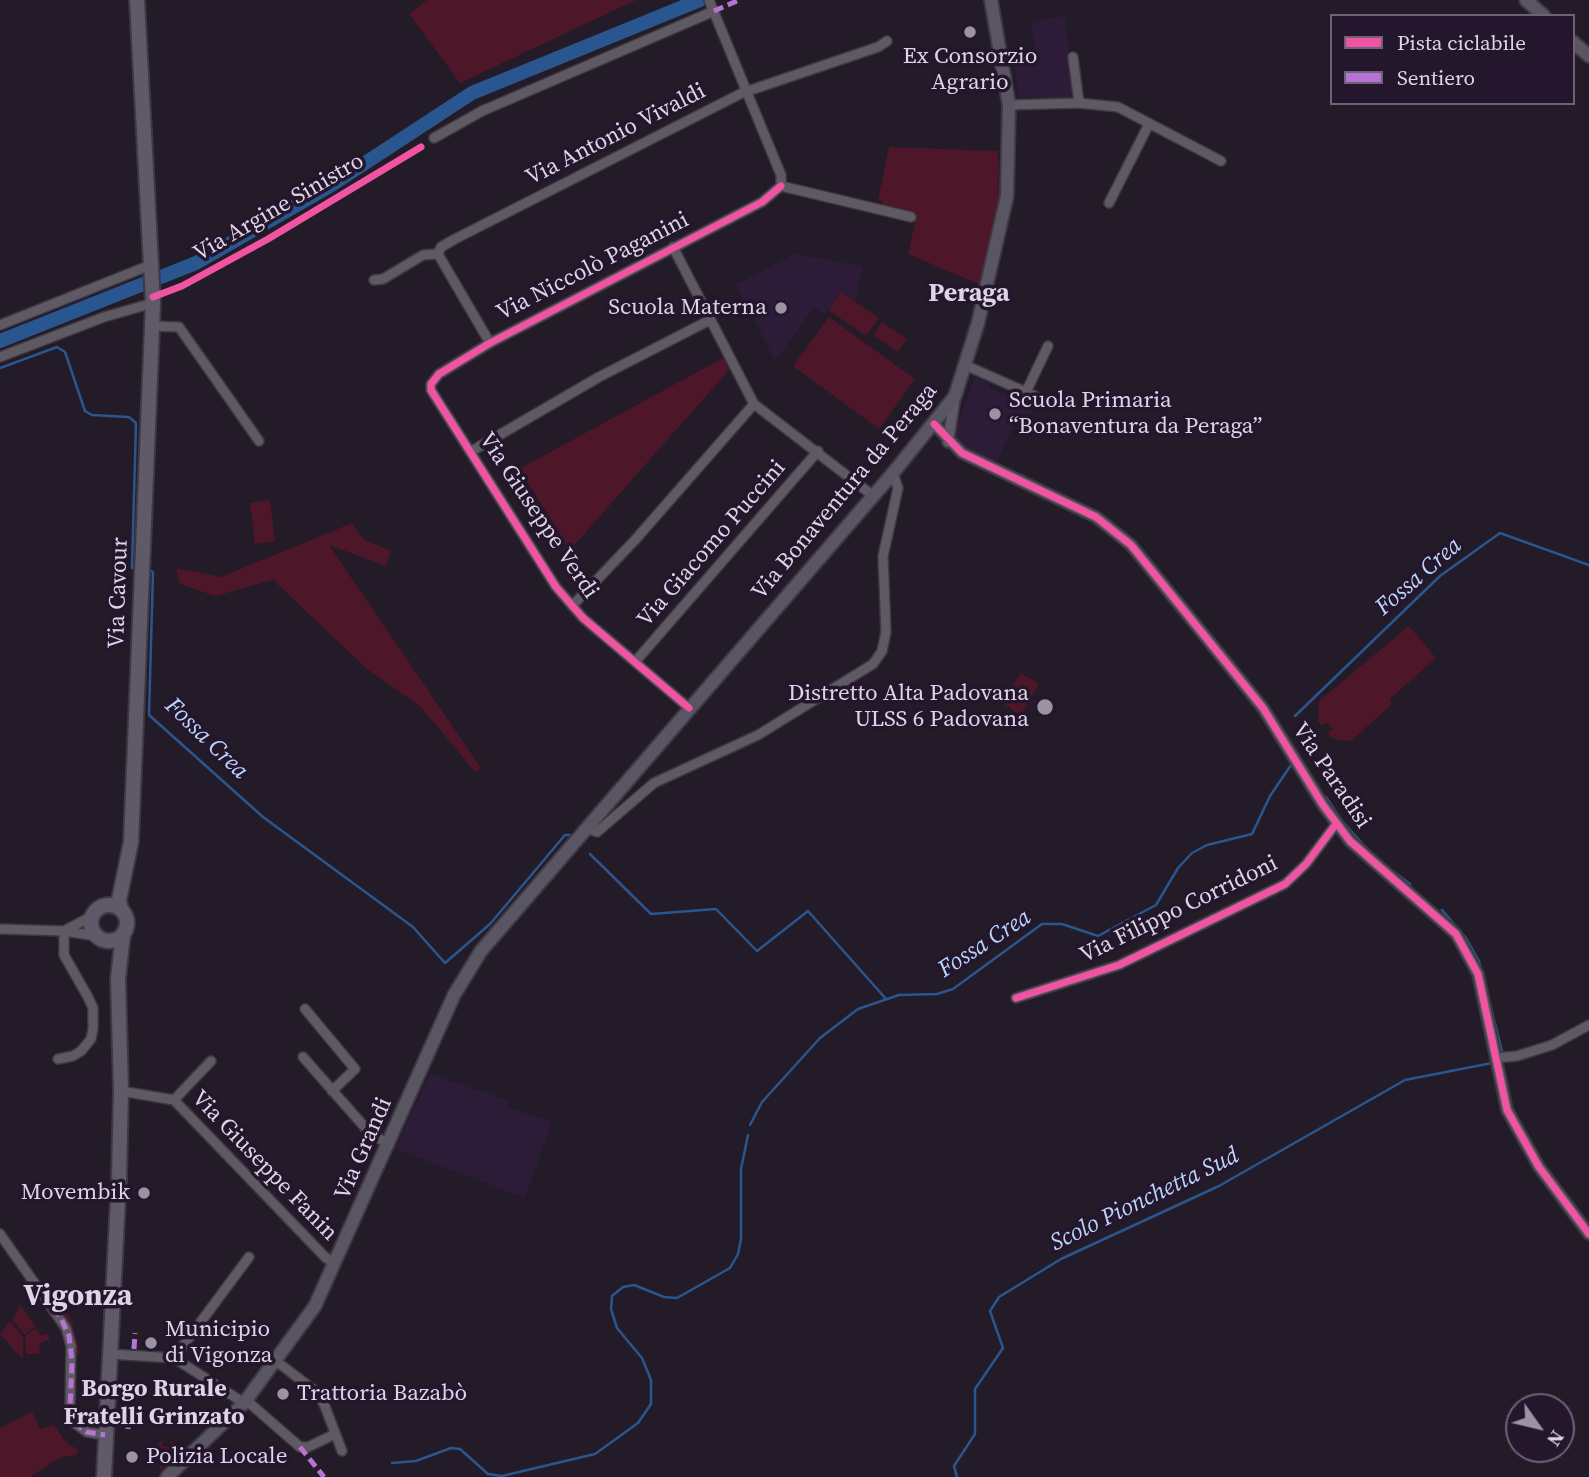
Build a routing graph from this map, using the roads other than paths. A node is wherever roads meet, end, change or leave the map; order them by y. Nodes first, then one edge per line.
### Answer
1 (137, 0) edge
2 (991, 0) edge
3 (1525, 0) edge
4 (711, 5) edge
5 (1542, 14) edge
6 (887, 41) dead end
7 (1575, 44) edge
8 (1589, 56) edge
9 (1073, 57) dead end
10 (747, 91) junction
11 (1079, 103) junction
12 (1009, 105) junction
13 (1149, 124) junction
14 (434, 138) dead end
15 (1221, 161) dead end
16 (781, 186) junction
17 (1109, 202) dead end
18 (911, 216) dead end
19 (673, 247) junction
20 (438, 254) junction
21 (153, 266) junction
22 (374, 281) dead end
23 (153, 299) junction
24 (710, 320) junction
25 (0, 325) edge
26 (152, 326) junction
27 (490, 343) junction
28 (1048, 346) dead end
29 (0, 358) edge
30 (967, 366) junction
31 (431, 390) joint
32 (1026, 392) junction
33 (955, 396) junction
34 (1042, 403) dead end
35 (754, 404) junction
36 (934, 424) junction
37 (259, 441) dead end
38 (948, 442) junction
39 (818, 451) junction
40 (470, 452) junction
41 (893, 472) junction
42 (872, 495) junction
43 (572, 606) junction
44 (635, 662) junction
45 (689, 708) junction
46 (1336, 824) junction
47 (587, 828) junction
48 (128, 862) junction
49 (121, 910) junction
50 (98, 911) junction
51 (0, 929) edge
52 (64, 931) junction
53 (123, 934) junction
54 (101, 938) junction
55 (118, 979) junction
56 (1016, 998) dead end
57 (305, 1009) dead end
58 (1589, 1025) edge
59 (303, 1057) dead end
60 (1502, 1057) junction
61 (58, 1059) dead end
62 (211, 1061) dead end
63 (121, 1091) junction
64 (332, 1091) junction
65 (174, 1100) junction
66 (389, 1144) junction
67 (0, 1234) edge
68 (1589, 1234) edge
69 (249, 1257) dead end
70 (335, 1265) junction
71 (109, 1354) junction
72 (174, 1358) junction
73 (276, 1361) junction
74 (245, 1402) junction
75 (105, 1434) junction
76 (335, 1434) junction
77 (342, 1451) dead end
78 (104, 1477) edge
79 (167, 1477) edge

1 - 21 main road, Via Cavour
2 - 12 main road, Via Bonaventura da Peraga
3 - 5 main road
4 - 10 street
4 - 14 street
6 - 10 street, Via Antonio Vivaldi
7 - 8 main road
9 - 11 street
10 - 16 street
10 - 20 street, Via Antonio Vivaldi
11 - 12 street
11 - 13 street
12 - 30 main road, Via Bonaventura da Peraga
13 - 15 street
13 - 17 street
16 - 18 street
16 - 19 street, Via Niccolò Paganini
19 - 24 street
19 - 27 street, Via Niccolò Paganini
20 - 22 street, Via Antonio Vivaldi
20 - 27 street
21 - 23 main road, Via Cavour
21 - 25 street
23 - 26 main road, Via Cavour
23 - 29 street
24 - 35 street
24 - 40 street
26 - 37 street
26 - 48 main road, Via Cavour
27 - 31 street, Via Niccolò Paganini
28 - 32 street
30 - 32 street
30 - 33 main road, Via Bonaventura da Peraga
31 - 40 street, Via Giuseppe Verdi
32 - 34 street
33 - 36 main road, Via Bonaventura da Peraga
33 - 38 street
35 - 39 street
35 - 43 street
36 - 38 street, Via Paradisi
36 - 41 main road, Via Bonaventura da Peraga
38 - 46 street, Via Paradisi
39 - 42 street
39 - 44 street, Via Giacomo Puccini
40 - 43 street, Via Giuseppe Verdi
41 - 42 main road, Via Bonaventura da Peraga
41 - 47 street
42 - 45 main road, Via Bonaventura da Peraga
43 - 44 street, Via Giuseppe Verdi
44 - 45 street, Via Giuseppe Verdi
45 - 47 main road, Via Bonaventura da Peraga
46 - 56 street, Via Filippo Corridoni
46 - 60 street, Via Paradisi
47 - 66 main road, Via Grandi
48 - 49 main road, Via Cavour
48 - 50 main road, Via Cavour
49 - 50 main road
49 - 53 main road
50 - 52 street
50 - 54 main road
51 - 52 street
52 - 54 street
52 - 61 street
53 - 54 main road
53 - 55 main road
54 - 55 main road
55 - 63 main road
57 - 64 street
58 - 60 street
59 - 64 street
60 - 68 street, Via Paradisi
62 - 65 street
63 - 65 street, Via Giuseppe Fanin
63 - 71 main road
64 - 66 street
65 - 70 street, Via Giuseppe Fanin
66 - 70 main road, Via Grandi
67 - 75 street
69 - 72 street
70 - 73 main road, Via Grandi
71 - 72 street
71 - 75 main road
72 - 74 street
73 - 74 main road, Via Grandi
73 - 76 street
74 - 76 street
74 - 79 main road, Via Grandi
75 - 78 main road
76 - 77 street

